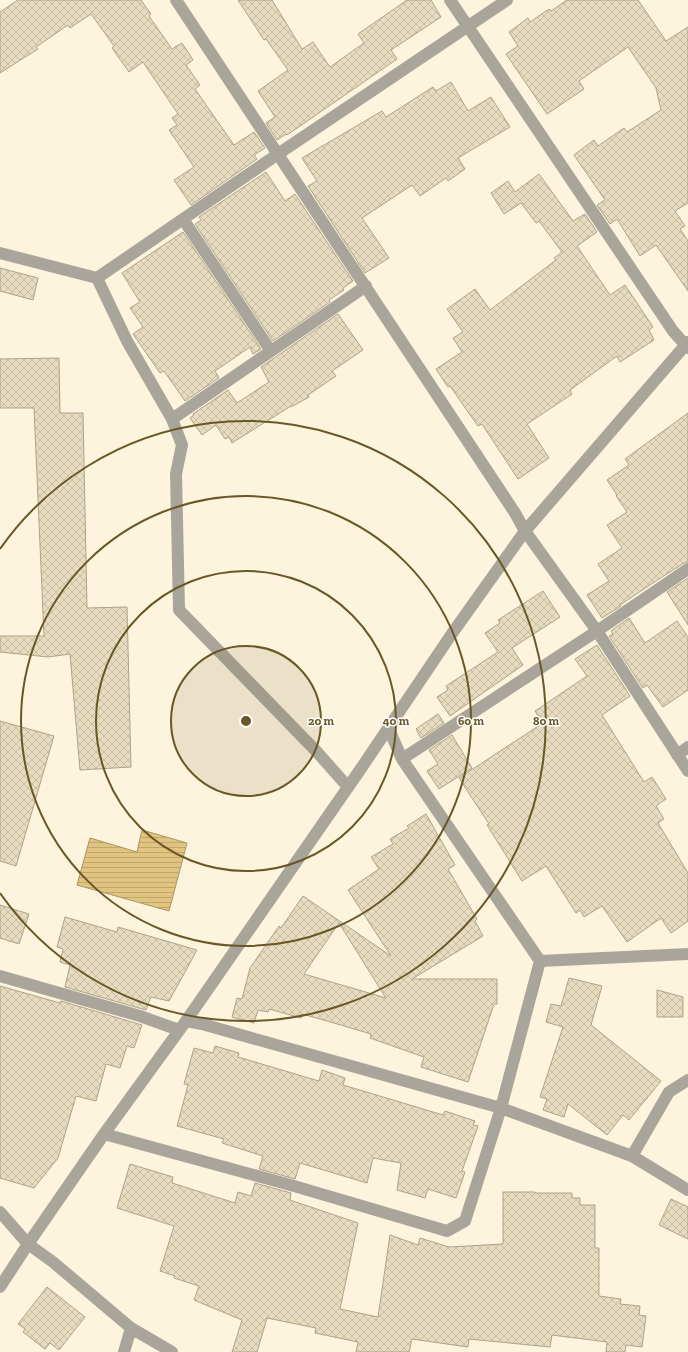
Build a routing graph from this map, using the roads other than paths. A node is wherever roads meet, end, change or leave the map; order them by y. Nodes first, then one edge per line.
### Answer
1 (176, 0) edge
2 (450, 0) edge
3 (507, 0) edge
4 (468, 26) junction
5 (278, 154) junction
6 (183, 219) junction
7 (0, 253) edge
8 (98, 278) junction
9 (366, 286) junction
10 (687, 345) edge
11 (271, 351) junction
12 (172, 419) junction
13 (525, 531) junction
14 (688, 568) edge
15 (597, 631) junction
16 (388, 727) junction
17 (688, 747) edge
18 (677, 755) junction
19 (402, 759) junction
20 (688, 771) edge
21 (348, 787) junction
22 (688, 954) edge
23 (540, 960) junction
24 (0, 976) edge
25 (183, 1025) junction
26 (688, 1080) edge
27 (501, 1108) junction
28 (104, 1134) junction
29 (632, 1156) junction
30 (688, 1190) edge
31 (0, 1212) edge
32 (28, 1244) junction
33 (0, 1287) edge
34 (131, 1328) junction
35 (124, 1352) edge
36 (172, 1352) edge

1 - 5 street
2 - 4 street
3 - 4 street
4 - 5 street
4 - 10 street
5 - 6 street
5 - 9 street
6 - 8 street
6 - 11 street
7 - 8 street
8 - 12 street
9 - 11 street
9 - 13 street
10 - 13 street
11 - 12 street
12 - 21 street
13 - 15 street
13 - 16 street
14 - 15 street
15 - 18 street
15 - 19 street
16 - 19 street
16 - 21 street
17 - 18 street
18 - 20 street
19 - 23 street
21 - 25 street
22 - 23 street
23 - 27 street
24 - 25 street
25 - 27 street
25 - 28 street
26 - 29 street
27 - 28 street
27 - 29 street
28 - 32 street
29 - 30 street
31 - 32 street
32 - 33 street
32 - 34 street
34 - 35 street
34 - 36 street

